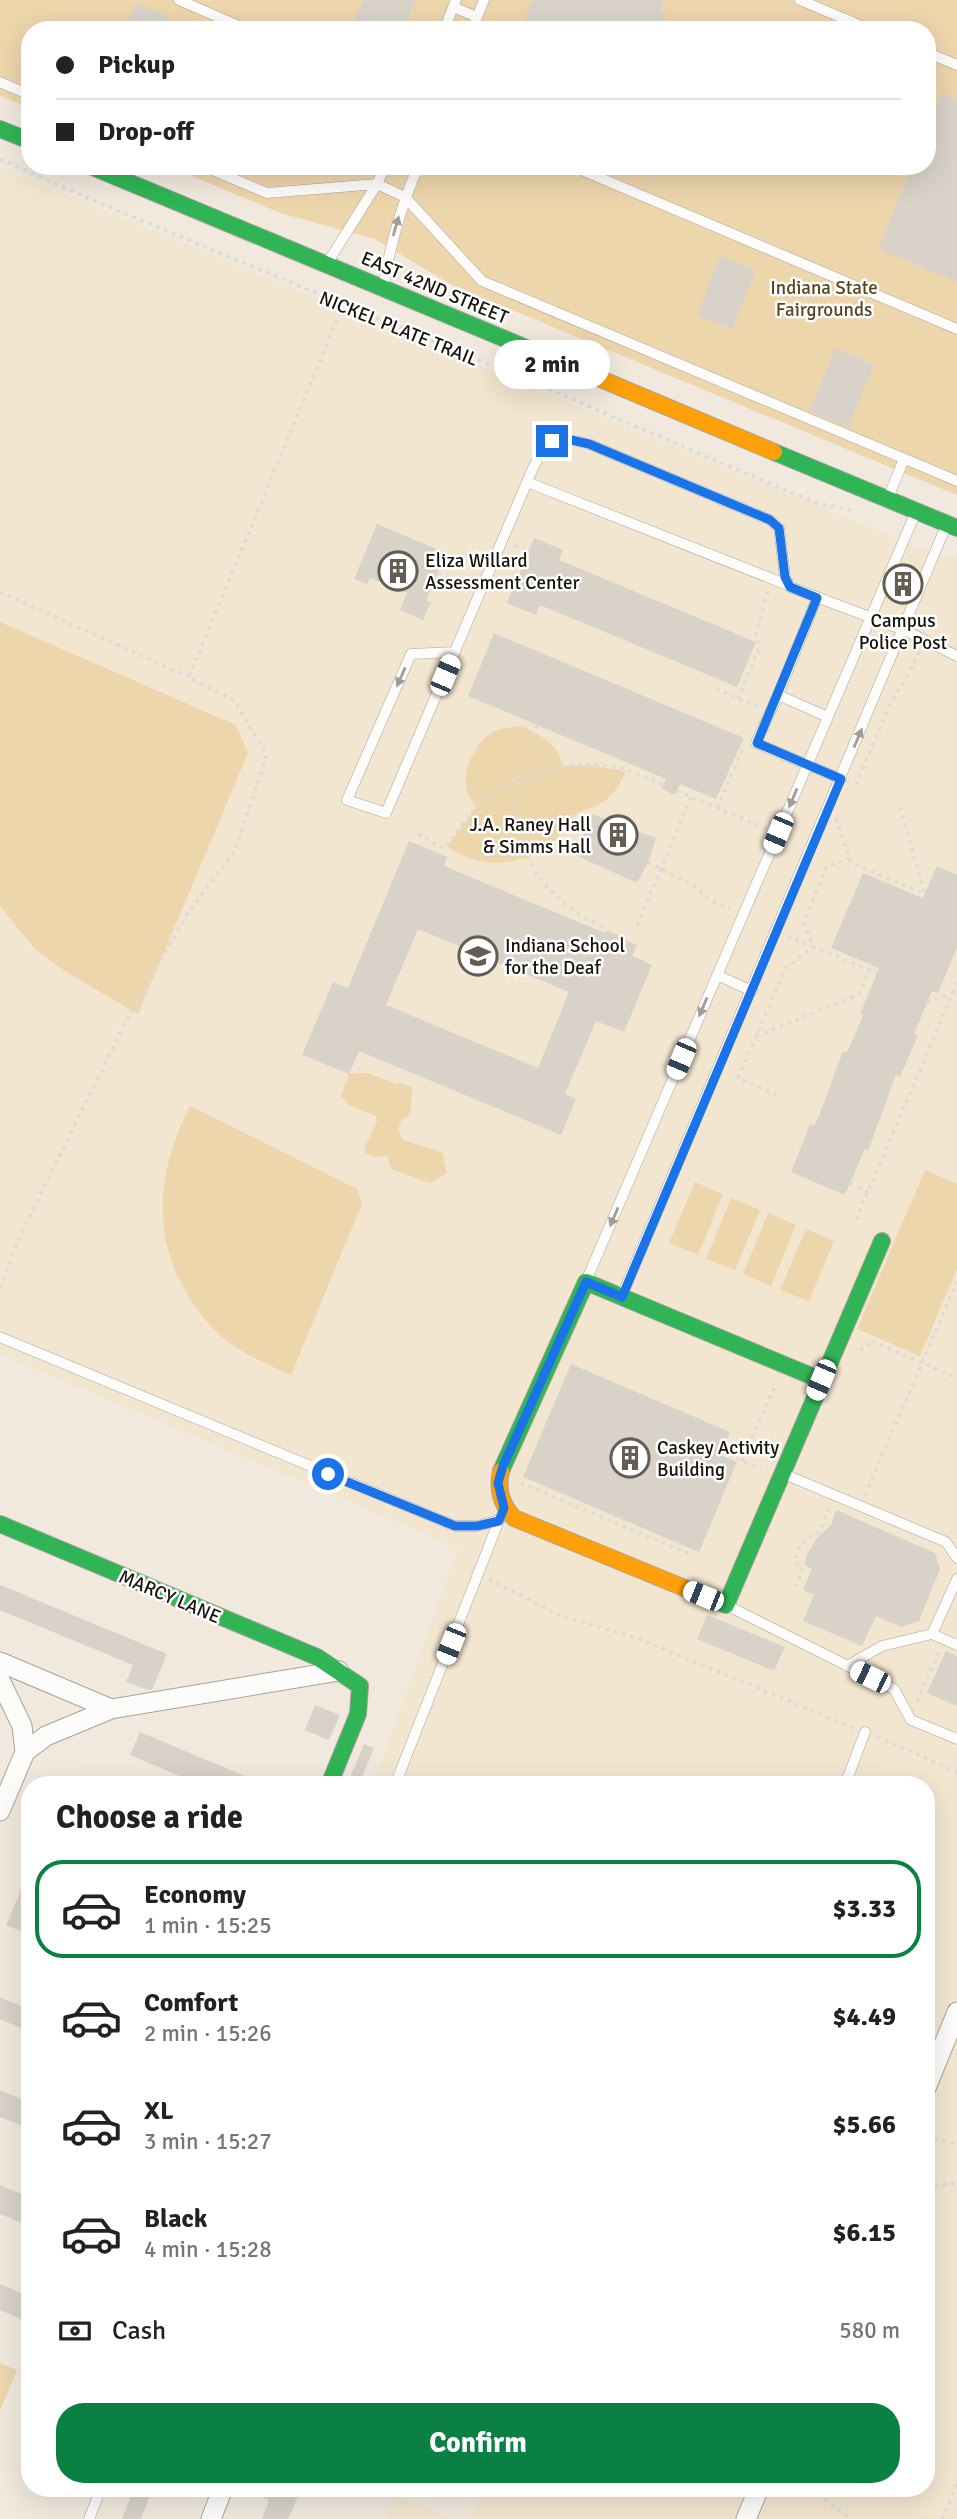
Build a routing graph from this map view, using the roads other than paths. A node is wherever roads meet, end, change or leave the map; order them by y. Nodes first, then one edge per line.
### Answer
1 (179, 0) edge
2 (484, 0) edge
3 (800, 0) edge
4 (455, 4) edge
5 (477, 17) junction
6 (227, 21) edge
7 (448, 21) edge
8 (475, 21) edge
9 (850, 21) edge
10 (936, 56) edge
11 (957, 65) edge
12 (0, 82) edge
13 (21, 91) edge
14 (0, 129) edge
15 (21, 137) edge
16 (112, 175) edge
17 (225, 175) edge
18 (381, 175) edge
19 (414, 175) edge
20 (593, 175) edge
21 (377, 184) junction
22 (405, 197) junction
23 (327, 265) junction
24 (383, 288) junction
25 (957, 329) edge
26 (904, 459) junction
27 (957, 481) edge
28 (527, 482) junction
29 (888, 499) junction
30 (916, 510) junction
31 (952, 525) edge
32 (790, 587) junction
33 (817, 598) junction
34 (870, 619) junction
35 (904, 630) junction
36 (455, 652) junction
37 (957, 656) edge
38 (778, 695) junction
39 (828, 717) junction
40 (807, 765) junction
41 (841, 779) junction
42 (717, 975) junction
43 (752, 991) junction
44 (883, 1241) dead end
45 (586, 1282) junction
46 (622, 1297) junction
47 (0, 1336) edge
48 (821, 1380) junction
49 (781, 1475) junction
50 (501, 1514) junction
51 (0, 1524) edge
52 (957, 1559) edge
53 (957, 1579) edge
54 (726, 1605) junction
55 (933, 1634) junction
56 (957, 1645) edge
57 (0, 1662) edge
58 (848, 1666) junction
59 (339, 1671) junction
60 (0, 1680) edge
61 (111, 1709) junction
62 (865, 1732) road end
63 (957, 1739) edge
64 (25, 1752) junction
65 (333, 1776) edge
66 (399, 1776) edge
67 (848, 1776) edge
68 (0, 1811) edge
69 (957, 2012) edge
70 (935, 2066) edge
71 (98, 2497) edge
72 (220, 2497) edge
73 (755, 2497) edge
74 (89, 2519) edge
75 (211, 2519) edge
76 (746, 2519) edge

1 - 6 lane
2 - 5 lane
3 - 9 lane
4 - 5 lane
4 - 7 lane
5 - 8 lane
10 - 11 lane
12 - 13 lane
14 - 15 street
16 - 23 street, EAST 42ND STREET
17 - 21 lane
18 - 21 lane
19 - 22 lane
20 - 25 lane
21 - 22 lane
21 - 23 lane
24 -> 22 lane
22 - 26 lane
23 - 24 street, EAST 42ND STREET
24 - 29 street, EAST 42ND STREET
26 - 27 lane
26 - 29 lane
28 - 32 lane
28 - 32 lane
28 - 36 lane
29 - 30 street, EAST 42ND STREET
30 - 31 street, EAST 42ND STREET
30 - 34 lane
31 - 35 lane
32 - 33 lane
33 - 34 lane
33 - 38 lane
34 - 35 lane
34 - 39 lane
35 - 37 lane
41 -> 35 lane
36 -> 36 lane
38 - 39 lane
38 - 40 lane
39 - 40 lane
40 - 41 lane
40 -> 42 lane
41 - 43 lane
42 - 43 lane
42 -> 45 lane
43 - 46 lane
44 - 48 street
45 - 46 street
45 - 50 street
46 - 48 street
47 - 50 lane
48 - 49 street
49 - 52 lane
49 - 54 street
50 - 54 street
50 - 66 lane
51 - 59 street, MARCY LANE
53 - 55 lane
54 - 58 lane
55 - 56 lane
55 - 58 lane
57 - 61 street
58 - 63 lane
59 - 61 street
59 - 65 street, MARCY LANE
60 - 64 street
61 - 64 street
62 - 67 lane
64 - 68 street
69 - 70 street
71 - 74 lane
72 - 75 street
73 - 76 street

